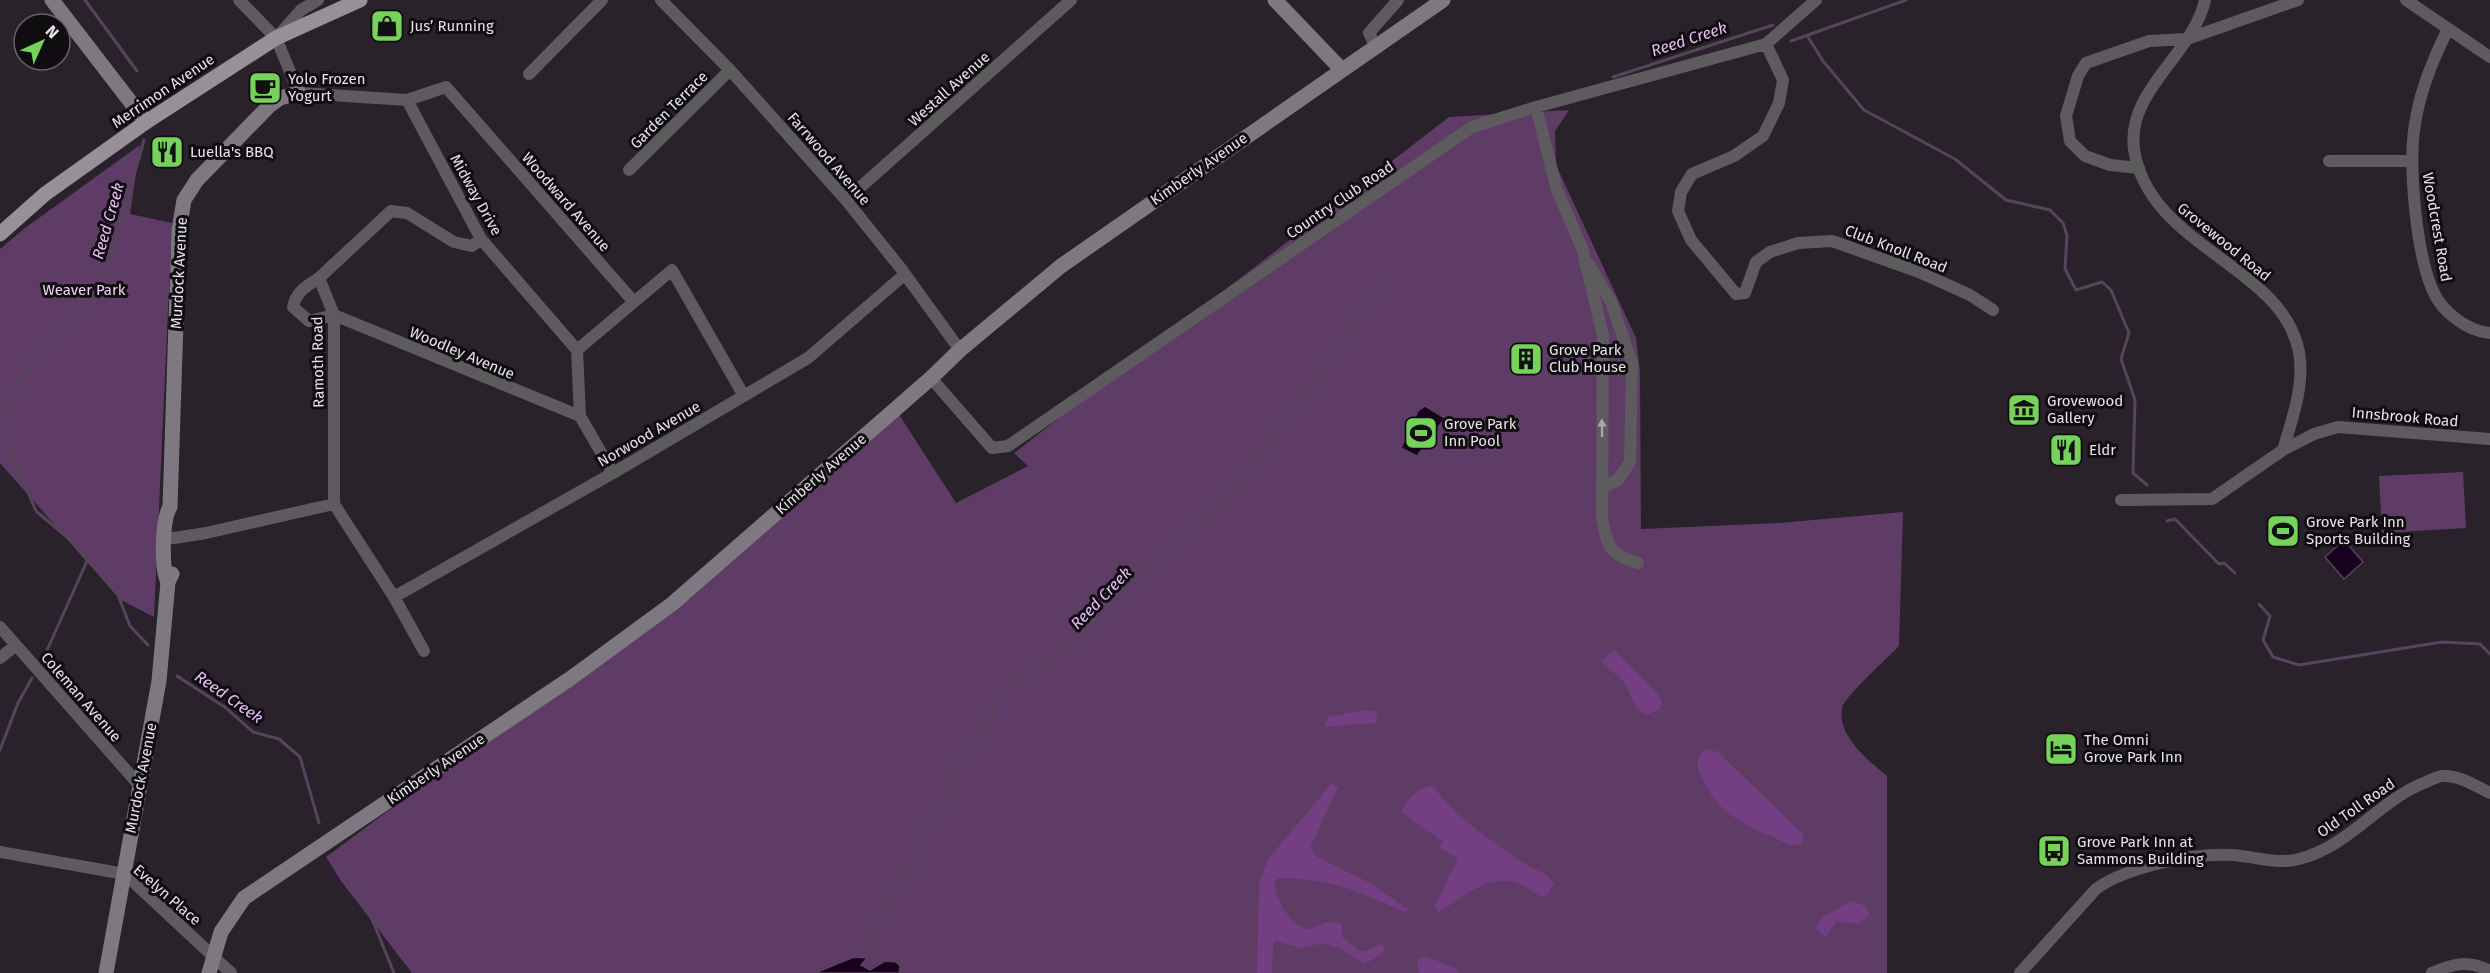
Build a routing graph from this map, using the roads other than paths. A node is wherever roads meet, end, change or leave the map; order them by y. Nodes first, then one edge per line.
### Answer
1 (52, 0) edge
2 (239, 0) edge
3 (318, 0) edge
4 (360, 0) edge
5 (602, 0) edge
6 (661, 0) edge
7 (1071, 0) edge
8 (1275, 0) edge
9 (1398, 0) edge
10 (1443, 0) edge
11 (1816, 0) edge
12 (2205, 0) edge
13 (2298, 0) edge
14 (2406, 0) edge
15 (2448, 29) junction
16 (276, 38) junction
17 (2187, 39) junction
18 (1766, 44) junction
19 (1375, 45) junction
20 (2490, 57) edge
21 (1341, 69) junction
22 (730, 70) junction
23 (528, 74) dead end
24 (299, 93) junction
25 (407, 100) junction
26 (1536, 107) junction
27 (146, 122) junction
28 (2329, 161) dead end
29 (2411, 161) junction
30 (2139, 168) junction
31 (629, 170) dead end
32 (846, 200) junction
33 (0, 234) edge
34 (481, 239) junction
35 (1585, 260) junction
36 (904, 274) junction
37 (319, 278) junction
38 (633, 301) junction
39 (1993, 310) dead end
40 (334, 315) junction
41 (2490, 333) edge
42 (577, 350) junction
43 (960, 350) junction
44 (931, 378) junction
45 (744, 396) junction
46 (580, 416) junction
47 (2490, 439) edge
48 (2283, 450) junction
49 (613, 473) junction
50 (1603, 487) junction
51 (2121, 500) dead end
52 (334, 504) junction
53 (169, 538) junction
54 (1638, 563) dead end
55 (394, 597) junction
56 (0, 627) edge
57 (16, 645) junction
58 (424, 651) dead end
59 (0, 658) edge
60 (140, 786) junction
61 (2490, 793) edge
62 (0, 852) edge
63 (125, 874) junction
64 (213, 955) junction
65 (2490, 971) edge
66 (106, 973) edge
67 (209, 973) edge
68 (231, 973) edge
69 (2020, 973) edge
70 (2432, 973) edge

1 - 27 street
2 - 16 street
3 - 16 street
4 - 16 main road, Merrimon Avenue
5 - 23 street
6 - 22 street, Farrwood Avenue
7 - 32 street, Westall Avenue
8 - 21 street
9 - 19 street
10 - 19 street, Kimberly Avenue
11 - 18 street, Country Club Road
12 - 17 street, Grovewood Road
13 - 17 street
14 - 15 street
15 - 20 street
15 - 29 street, Woodcrest Road
16 - 24 street
16 - 27 main road, Merrimon Avenue
17 - 30 street, Grovewood Road
17 - 30 street
18 - 26 street, Country Club Road
18 - 39 street, Club Knoll Road
19 - 21 street, Kimberly Avenue
21 - 43 street, Kimberly Avenue
22 - 31 street, Garden Terrace
22 - 32 street, Farrwood Avenue
24 - 25 street, Woodward Avenue
24 - 53 street, Murdock Avenue
25 - 34 street, Midway Drive
25 - 38 street, Woodward Avenue
26 - 35 street
26 - 44 street, Country Club Road
27 - 33 main road, Merrimon Avenue
28 - 29 street
29 - 41 street, Woodcrest Road
30 - 48 street, Grovewood Road
32 - 36 street, Farrwood Avenue
34 - 37 street
34 - 42 street, Midway Drive
50 -> 35 street
35 - 50 street
36 - 43 street, Farrwood Avenue
36 - 45 street, Norwood Avenue
37 - 40 street, Ramoth Road
37 - 40 street
38 - 42 street
38 - 45 street
40 - 46 street, Woodley Avenue
40 - 52 street, Ramoth Road
42 - 46 street
43 - 44 street, Kimberly Avenue
44 - 64 street, Kimberly Avenue
45 - 49 street, Norwood Avenue
46 - 49 street
47 - 48 street, Innsbrook Road
48 - 51 street, Innsbrook Road
49 - 55 street, Norwood Avenue
50 - 54 street
52 - 53 street
52 - 55 street
53 - 60 street, Murdock Avenue
55 - 58 street
56 - 57 street, Coleman Avenue
57 - 59 street
57 - 60 street, Coleman Avenue
60 - 63 street, Murdock Avenue
61 - 69 street, Old Toll Road
62 - 63 street, Evelyn Place
63 - 64 street, Evelyn Place
63 - 66 street, Murdock Avenue
64 - 67 street, Kimberly Avenue
64 - 68 street, Evelyn Place
65 - 70 street

